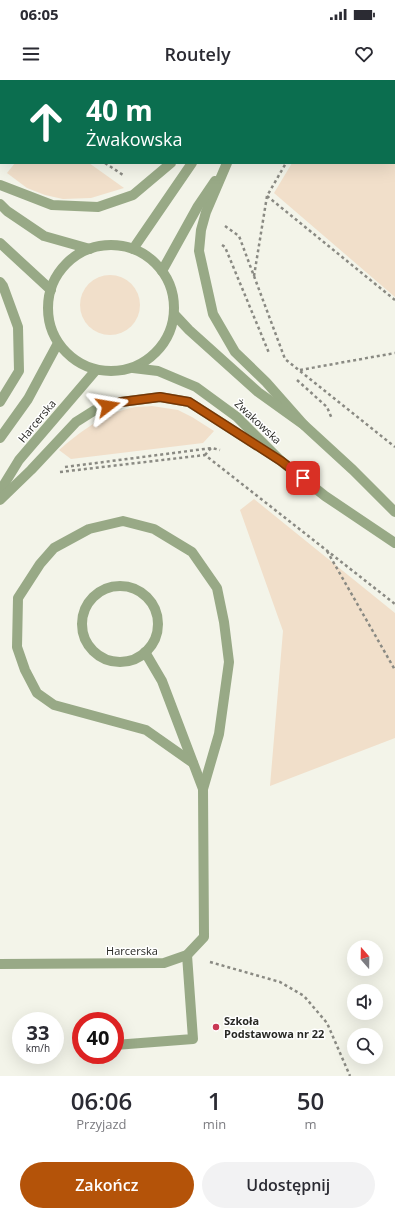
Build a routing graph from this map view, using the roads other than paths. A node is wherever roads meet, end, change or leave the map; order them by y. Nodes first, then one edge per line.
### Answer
1 (170, 164) edge
2 (191, 164) edge
3 (226, 164) edge
4 (227, 164) edge
5 (0, 185) edge
6 (0, 204) edge
7 (0, 243) edge
8 (90, 249) junction
9 (133, 249) junction
10 (162, 271) junction
11 (0, 282) edge
12 (51, 290) junction
13 (174, 314) junction
14 (58, 343) junction
15 (133, 368) junction
16 (96, 370) junction
17 (0, 402) edge
18 (304, 425) junction
19 (0, 438) edge
20 (281, 461) junction
21 (0, 491) edge
22 (0, 500) edge
23 (395, 512) edge
24 (395, 543) edge
25 (145, 652) junction
26 (193, 763) junction
27 (204, 789) junction
28 (187, 955) junction
29 (0, 964) edge
30 (124, 1044) edge

1 - 5 street
2 - 9 street
3 - 10 street
4 - 18 street
6 - 8 street
7 - 12 street
8 - 9 street
8 - 12 street
9 - 10 street
10 - 13 street
11 - 17 street
12 - 14 street
13 - 15 street
13 - 18 street, Żwakowska
14 - 16 street
14 - 19 street, Harcerska
15 - 16 street
15 - 20 street, Żwakowska
16 - 21 street, Harcerska
18 - 23 street, Żwakowska
20 - 22 street
20 - 24 street, Żwakowska
25 - 25 street
25 - 26 street
26 - 27 street
26 - 27 street
27 - 28 street, Harcerska
28 - 29 street, Harcerska
28 - 30 street

